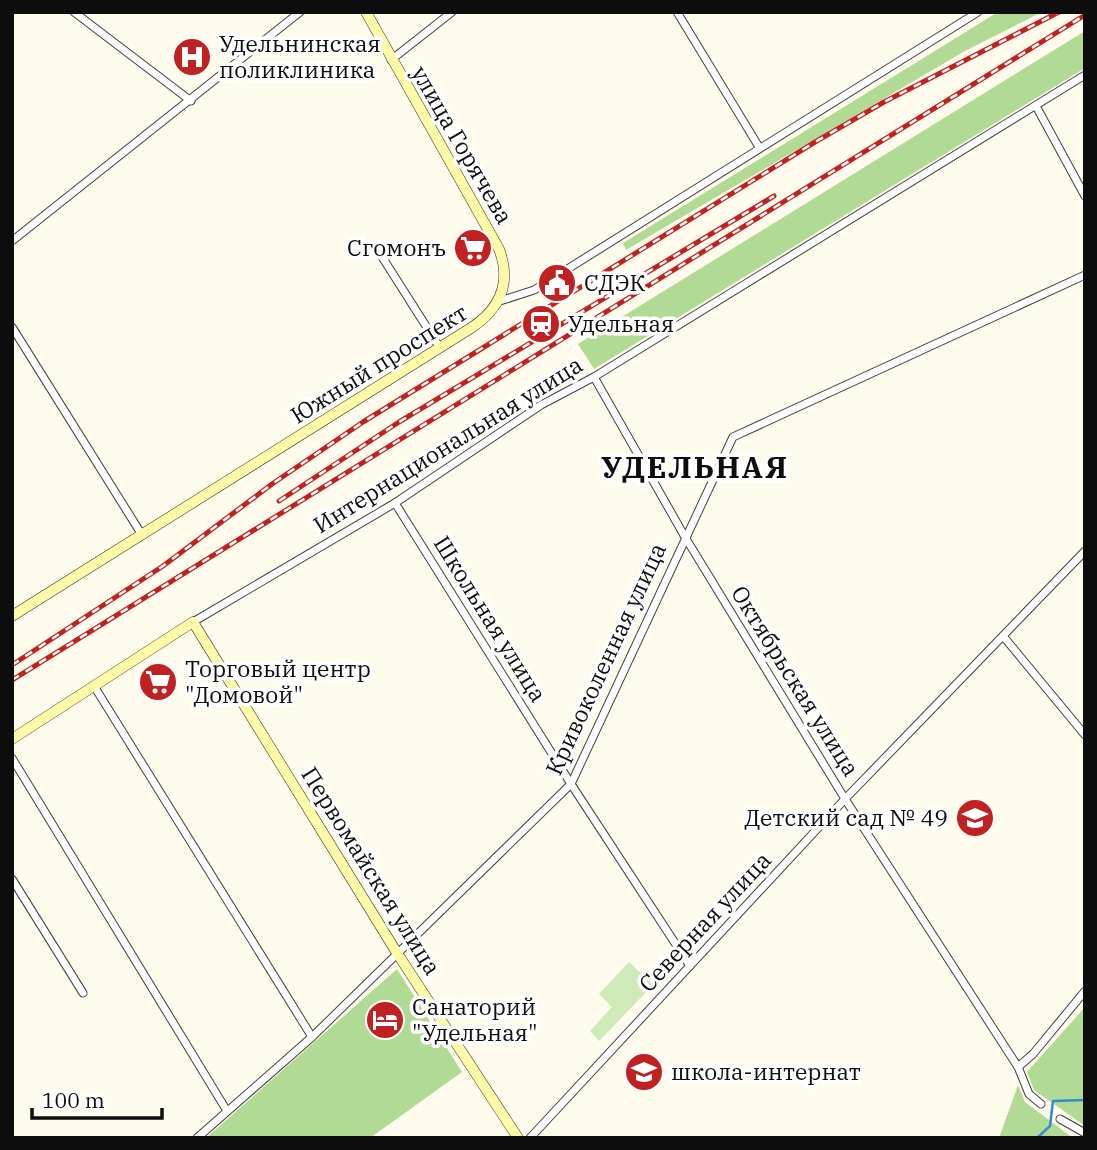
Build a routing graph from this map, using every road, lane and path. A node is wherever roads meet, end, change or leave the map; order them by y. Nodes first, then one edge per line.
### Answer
1 (74, 12) edge
2 (300, 12) edge
3 (366, 12) edge
4 (452, 12) edge
5 (677, 12) edge
6 (978, 12) edge
7 (391, 60) junction
8 (1085, 75) edge
9 (191, 101) junction
10 (1036, 106) junction
11 (759, 147) junction
12 (1085, 196) edge
13 (12, 241) edge
14 (377, 249) dead end
15 (1085, 275) edge
16 (500, 301) junction
17 (12, 327) edge
18 (440, 348) junction
19 (594, 377) junction
20 (395, 503) junction
21 (142, 536) junction
22 (685, 537) junction
23 (1085, 551) edge
24 (12, 616) edge
25 (193, 622) junction
26 (1003, 636) junction
27 (94, 686) junction
28 (1085, 735) edge
29 (12, 739) edge
30 (12, 758) edge
31 (571, 784) junction
32 (845, 799) junction
33 (12, 878) edge
34 (397, 953) junction
35 (690, 966) junction
36 (1085, 991) edge
37 (83, 993) dead end
38 (312, 1037) junction
39 (1018, 1067) junction
40 (1041, 1104) dead end
41 (227, 1111) junction
42 (1060, 1119) dead end
43 (1085, 1133) edge
44 (197, 1138) edge
45 (518, 1138) edge
46 (530, 1138) edge

1 - 9 street
2 - 9 street
3 - 7 main road, улица Горячева
4 - 7 street
5 - 11 street
6 - 11 street, Южный проспект
7 - 16 main road, улица Горячева
8 - 10 street, Интернациональная улица
9 - 13 street
10 - 12 street
10 - 19 street, Интернациональная улица
11 - 16 street, Южный проспект
14 - 18 street
15 - 22 street, Кривоколенная улица
16 - 18 main road, Южный проспект
17 - 21 street
18 - 21 main road, Южный проспект
19 - 20 street, Интернациональная улица
19 - 22 street, Октябрьская улица
20 - 25 street, Интернациональная улица
20 - 31 street, Школьная улица
21 - 24 main road, Южный проспект
22 - 31 street, Кривоколенная улица
22 - 32 street, Октябрьская улица
23 - 26 street, Северная улица
25 - 27 main road, Интернациональная улица
25 - 34 main road, Первомайская улица
26 - 28 street
26 - 32 street, Северная улица
27 - 29 main road, Интернациональная улица
27 - 38 street
30 - 41 street
31 - 34 street, Кривоколенная улица
31 - 35 street, Школьная улица
32 - 35 street, Северная улица
32 - 39 street, Октябрьская улица
33 - 37 street
34 - 38 street, Кривоколенная улица
34 - 45 main road, Первомайская улица
35 - 46 street, Северная улица
36 - 39 street
38 - 41 street, Кривоколенная улица
39 - 40 street, Октябрьская улица
41 - 44 street, Кривоколенная улица
42 - 43 street

